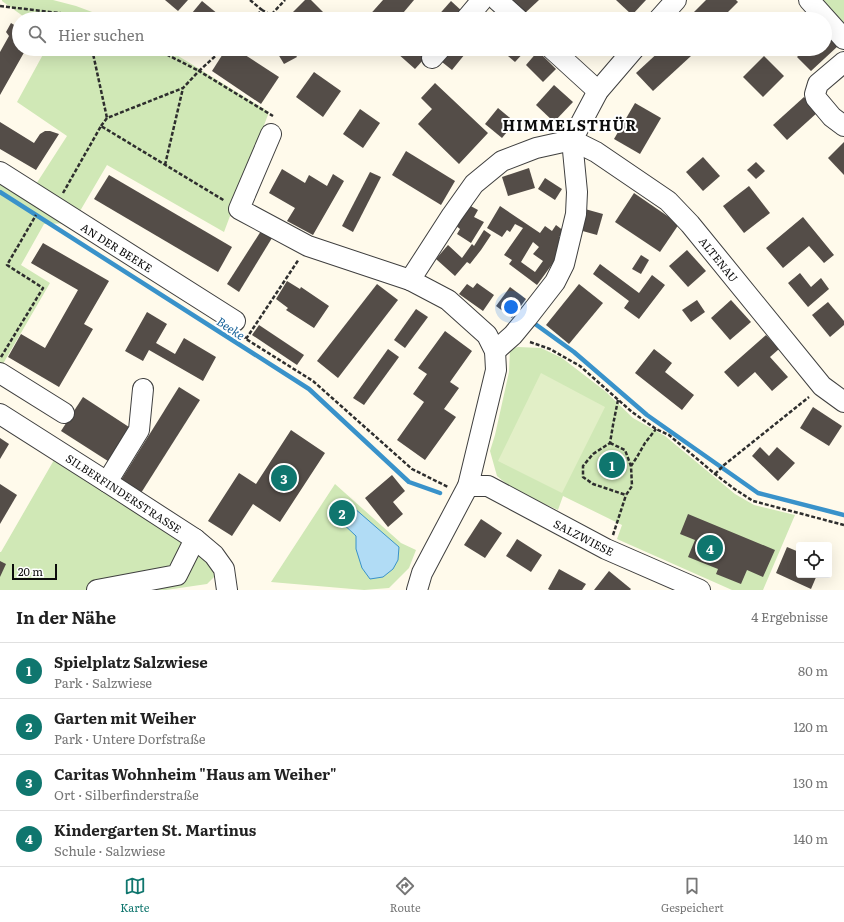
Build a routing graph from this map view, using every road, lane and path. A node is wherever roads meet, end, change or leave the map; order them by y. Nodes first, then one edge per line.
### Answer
1 (250, 0) edge
2 (286, 0) edge
3 (482, 0) edge
4 (497, 0) edge
5 (676, 0) edge
6 (809, 0) edge
7 (0, 6) edge
8 (262, 10) joint
9 (46, 12) edge
10 (266, 12) edge
11 (274, 12) edge
12 (472, 12) edge
13 (510, 12) edge
14 (666, 12) edge
15 (820, 12) edge
16 (832, 26) edge
17 (844, 39) edge
18 (94, 56) edge
19 (170, 56) edge
20 (215, 56) edge
21 (560, 56) edge
22 (628, 56) edge
23 (844, 62) edge
24 (199, 71) junction
25 (183, 88) junction
26 (598, 91) junction
27 (108, 118) junction
28 (101, 126) junction
29 (844, 126) edge
30 (271, 134) joint
31 (572, 140) junction
32 (165, 165) junction
33 (0, 172) edge
34 (55, 207) junction
35 (239, 209) junction
36 (34, 218) dead end
37 (308, 246) junction
38 (410, 280) junction
39 (234, 321) joint
40 (513, 335) junction
41 (246, 339) junction
42 (495, 351) junction
43 (0, 359) edge
44 (0, 373) edge
45 (822, 386) junction
46 (142, 389) dead end
47 (618, 400) junction
48 (844, 402) edge
49 (0, 414) edge
50 (64, 414) dead end
51 (656, 428) junction
52 (610, 443) junction
53 (631, 466) junction
54 (715, 474) junction
55 (107, 482) junction
56 (468, 486) junction
57 (626, 496) junction
58 (844, 525) edge
59 (195, 539) junction
60 (606, 549) junction
61 (97, 590) edge
62 (227, 590) edge
63 (417, 590) edge
64 (700, 590) edge

1 - 8 path
2 - 11 path
3 - 12 street
4 - 13 street
5 - 14 street
6 - 15 street
7 - 9 path
8 - 10 path
16 - 17 street
18 - 27 path
19 - 24 path
20 - 24 path
21 - 26 street
22 - 26 street
23 - 29 street
24 - 25 path
24 - 30 path
25 - 27 path
25 - 32 path
26 - 31 street
27 - 28 path
28 - 32 path
28 - 34 path
30 - 35 street
31 - 38 street
31 - 40 street
31 - 45 street, ALTENAU
32 - 35 path
33 - 34 street, AN DER BEEKE
34 - 39 street, AN DER BEEKE
35 - 37 street
36 - 43 path
37 - 38 street
37 - 41 path
38 - 42 street
39 - 41 path
40 - 42 street
40 - 47 path
41 - 56 path
42 - 56 street
44 - 50 street
45 - 48 street, ALTENAU
45 - 54 path
46 - 55 street
47 - 51 path
47 - 52 path
49 - 55 street, SILBERFINDERSTRASSE
51 - 53 path
51 - 54 path
52 - 53 path
52 - 57 path
53 - 57 path
54 - 58 path
55 - 59 street, SILBERFINDERSTRASSE
56 - 60 street, SALZWIESE
56 - 63 street
57 - 60 path
59 - 61 street
59 - 62 street, SILBERFINDERSTRASSE
60 - 64 street, SALZWIESE

